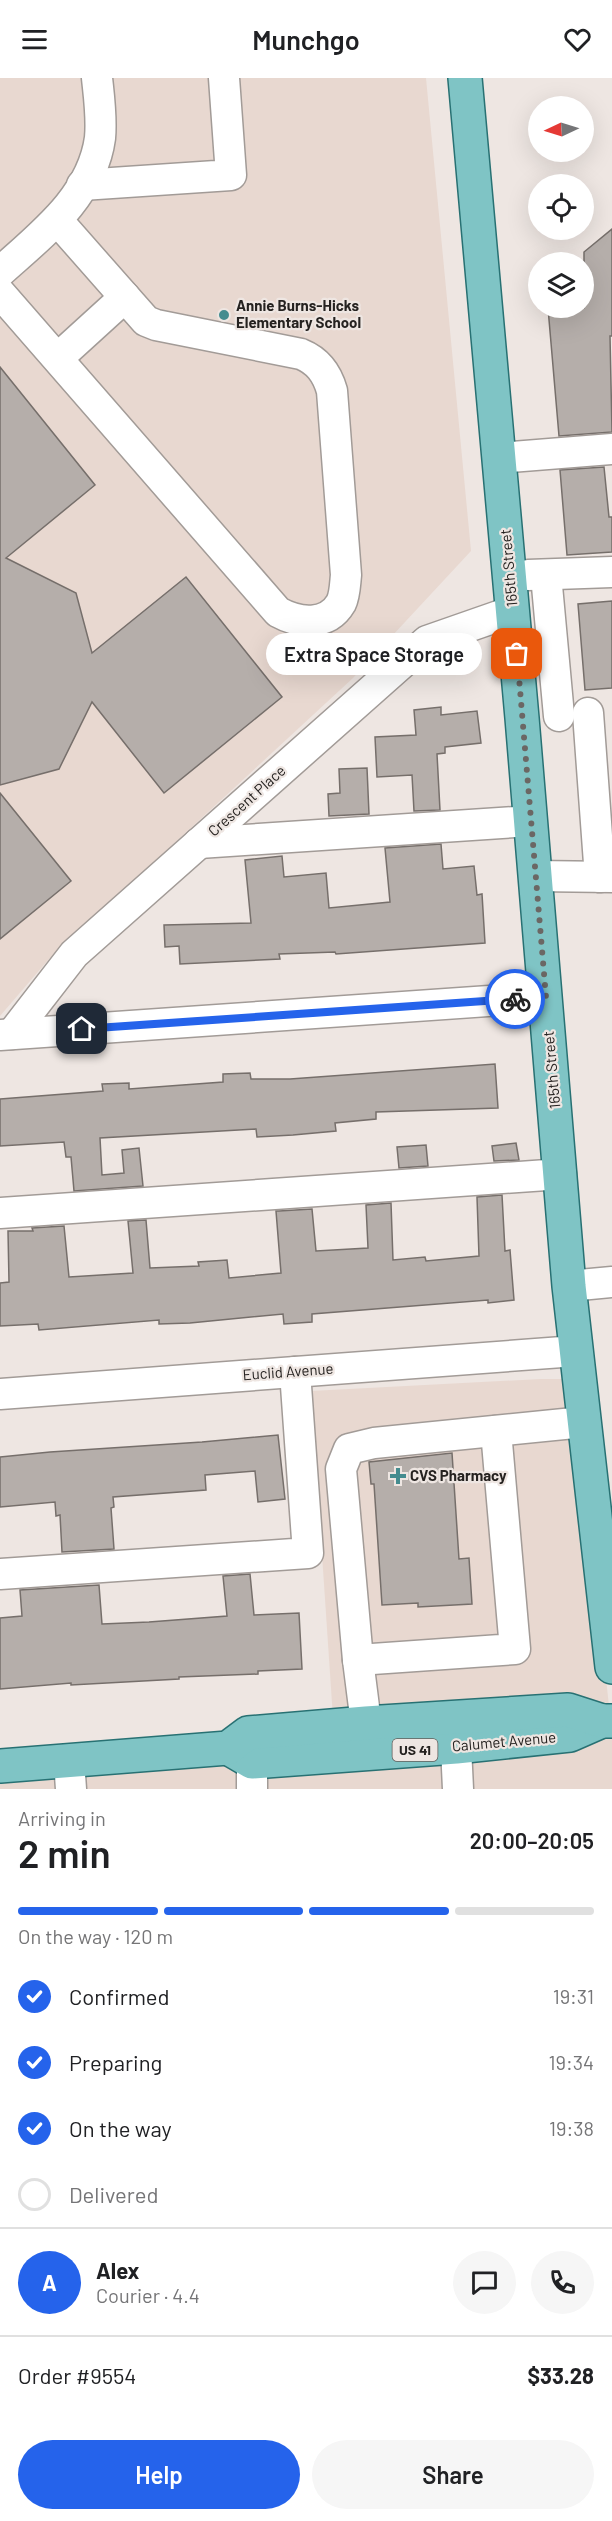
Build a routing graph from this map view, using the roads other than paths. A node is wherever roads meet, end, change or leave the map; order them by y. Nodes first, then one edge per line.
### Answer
1 (97, 78) edge
2 (224, 78) edge
3 (465, 78) edge
4 (82, 185) junction
5 (57, 220) junction
6 (0, 272) edge
7 (0, 293) edge
8 (125, 297) junction
9 (58, 358) junction
10 (612, 449) edge
11 (499, 458) junction
12 (612, 572) edge
13 (546, 575) junction
14 (510, 576) junction
15 (513, 611) junction
16 (586, 713) edge
17 (522, 718) junction
18 (531, 821) junction
19 (199, 843) junction
20 (535, 876) junction
21 (606, 877) edge
22 (546, 997) junction
23 (6, 1034) edge
24 (561, 1174) junction
25 (0, 1214) edge
26 (612, 1282) edge
27 (569, 1287) junction
28 (576, 1351) junction
29 (295, 1372) junction
30 (0, 1394) edge
31 (584, 1422) junction
32 (496, 1431) junction
33 (0, 1574) edge
34 (358, 1660) junction
35 (612, 1667) edge
36 (607, 1721) edge
37 (366, 1723) junction
38 (456, 1747) junction
39 (0, 1766) edge
40 (244, 1766) edge
41 (70, 1775) edge
42 (458, 1789) edge

1 - 4 street
2 - 4 street
3 - 11 main road, 165th Street
4 - 5 street
5 - 6 street
5 - 8 street
7 - 9 street
8 - 9 street
8 - 9 street
10 - 11 street
11 - 14 main road, 165th Street
12 - 13 street
13 - 14 street
13 - 16 street
14 - 15 main road, 165th Street
15 - 17 main road, 165th Street
15 - 19 street, Crescent Place
16 - 17 street
16 - 21 street
17 - 18 main road, 165th Street
18 - 19 street
18 - 20 main road, 165th Street
19 - 23 street, Crescent Place
20 - 21 street
20 - 22 main road, 165th Street
22 - 23 street
22 - 24 main road, 165th Street
24 - 25 street
24 - 27 main road, 165th Street
26 - 27 street
27 - 28 main road, 165th Street
28 - 29 street, Euclid Avenue
28 - 31 main road, 165th Street
29 - 30 street, Euclid Avenue
29 - 33 street
31 - 32 street
31 - 35 main road, 165th Street
32 - 34 street
32 - 34 street
34 - 37 street
36 - 37 main road, Calumet Avenue / US 41
36 - 38 main road, Calumet Avenue / US 41
37 - 40 main road, Calumet Avenue / US 41
38 - 40 main road, Calumet Avenue / US 41
38 - 42 street
39 - 41 main road, Calumet Avenue / US 41
40 - 41 main road, Calumet Avenue / US 41

